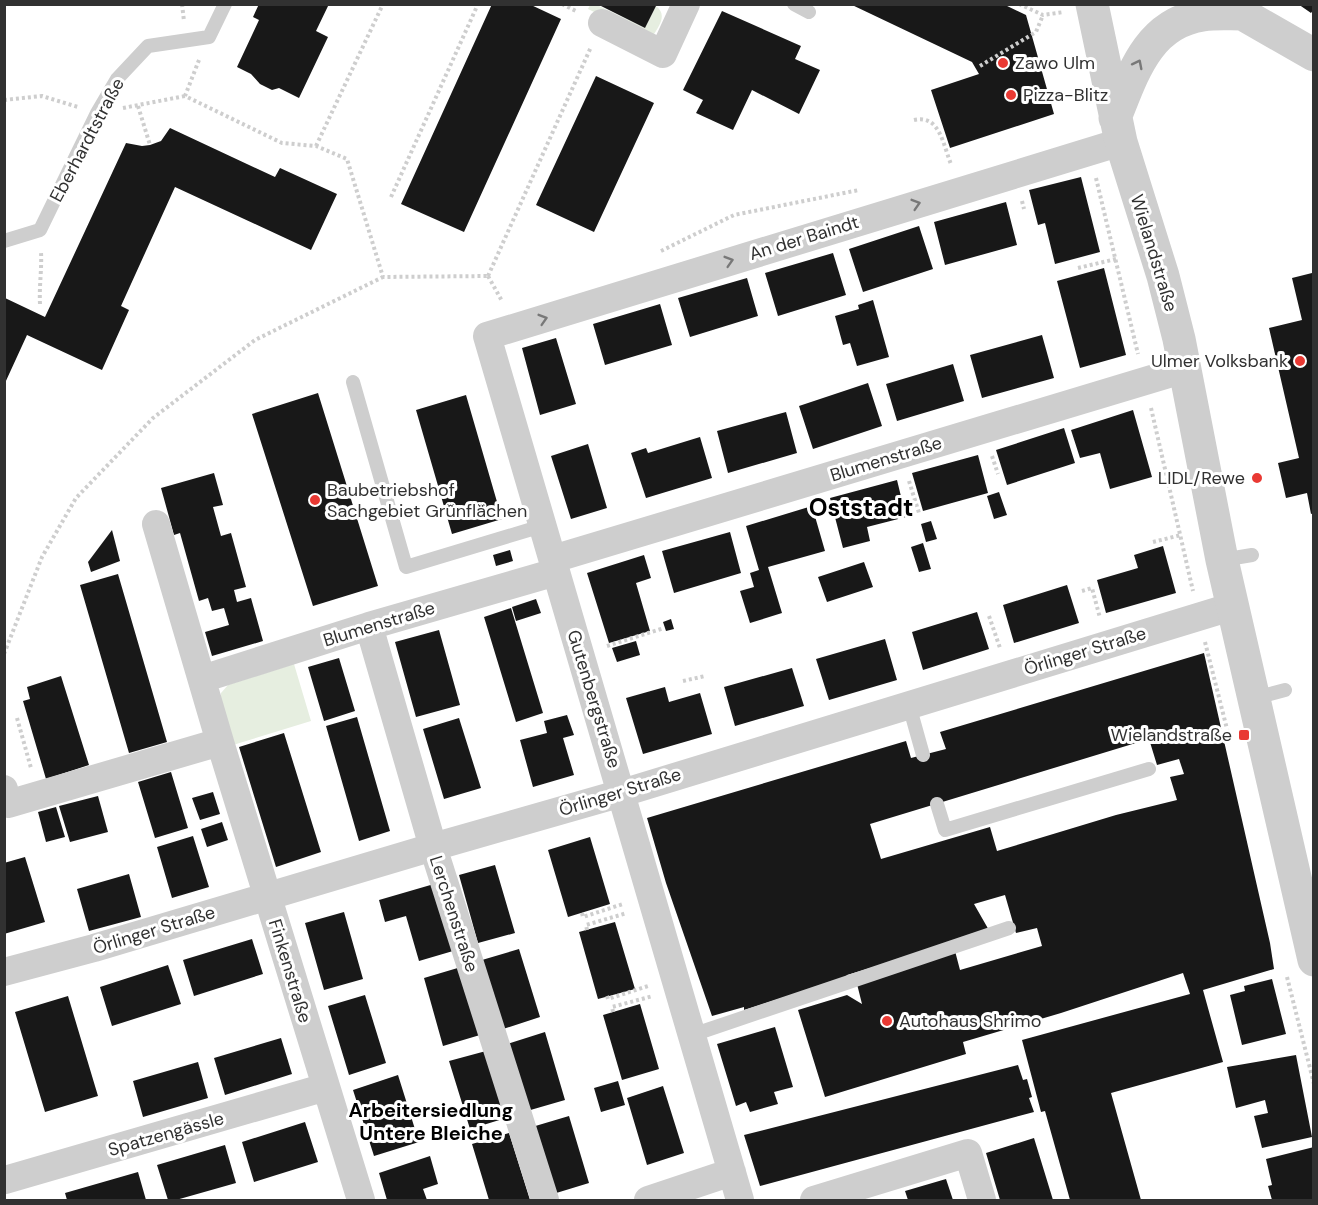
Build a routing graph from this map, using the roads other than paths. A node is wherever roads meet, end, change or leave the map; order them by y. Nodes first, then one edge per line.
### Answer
1 (225, 4) edge
2 (686, 4) edge
3 (794, 4) edge
4 (1092, 6) edge
5 (1233, 9) edge
6 (809, 12) dead end
7 (602, 23) road end
8 (1314, 55) edge
9 (1118, 130) junction
10 (4, 241) edge
11 (487, 336) joint
12 (1185, 369) junction
13 (353, 382) dead end
14 (156, 524) dead end
15 (542, 526) junction
16 (554, 565) junction
17 (1234, 606) junction
18 (369, 626) junction
19 (202, 679) junction
20 (909, 705) junction
21 (220, 742) junction
22 (923, 755) dead end
23 (1149, 769) dead end
24 (4, 789) edge
25 (622, 793) junction
26 (937, 804) dead end
27 (433, 847) junction
28 (267, 896) junction
29 (1009, 928) dead end
30 (1314, 960) edge
31 (4, 972) edge
32 (692, 1035) junction
33 (326, 1087) junction
34 (732, 1172) junction
35 (5, 1179) edge
36 (12, 1200) edge
37 (362, 1200) edge
38 (545, 1200) edge
39 (648, 1200) edge
40 (740, 1200) edge
41 (814, 1200) edge
42 (982, 1200) edge

1 - 10 lane, Eberhardtstraße
2 - 7 street
3 - 6 lane
4 - 9 street, Wielandstraße
5 - 8 street
9 -> 5 street
11 -> 9 street, An der Baindt
9 - 12 street, Wielandstraße
11 - 15 street, Gutenbergstraße
12 - 16 street, Blumenstraße
12 - 17 street, Wielandstraße
13 - 15 lane
14 - 19 street, Finkenstraße
15 - 16 street, Gutenbergstraße
16 - 18 street, Blumenstraße
16 - 25 street, Gutenbergstraße
17 - 20 street, Örlinger Straße
17 - 30 street, Wielandstraße
18 - 19 street, Blumenstraße
18 - 27 street, Lerchenstraße
19 - 21 street, Finkenstraße
20 - 22 lane
20 - 25 street, Örlinger Straße
21 - 24 street
21 - 28 street, Finkenstraße
23 - 26 lane
25 - 27 street, Örlinger Straße
25 - 32 street, Gutenbergstraße
27 - 28 street, Örlinger Straße
27 - 38 street, Lerchenstraße
28 - 31 street, Örlinger Straße
28 - 33 street, Finkenstraße
29 - 32 lane
32 - 34 street, Gutenbergstraße
33 - 35 street, Spatzengässle
33 - 37 street, Finkenstraße
34 - 39 street
34 - 40 street, Gutenbergstraße
35 - 36 street
41 - 42 street

